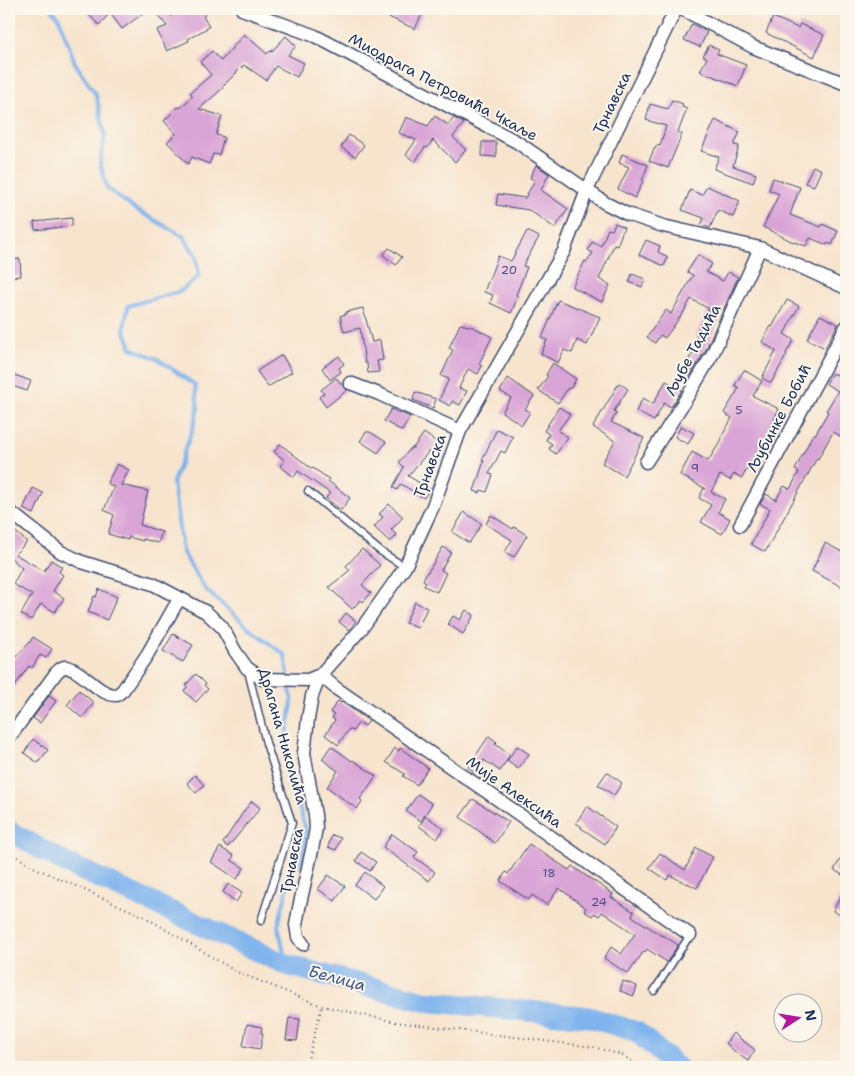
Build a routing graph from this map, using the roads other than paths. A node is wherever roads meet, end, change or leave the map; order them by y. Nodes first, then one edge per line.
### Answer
1 (242, 9) edge
2 (676, 9) edge
3 (682, 9) edge
4 (846, 84) edge
5 (587, 190) junction
6 (760, 248) junction
7 (846, 288) edge
8 (846, 327) edge
9 (350, 383) dead end
10 (460, 431) junction
11 (646, 462) dead end
12 (308, 491) dead end
13 (9, 511) edge
14 (740, 525) dead end
15 (405, 567) junction
16 (179, 599) junction
17 (247, 668) junction
18 (320, 675) junction
19 (9, 738) edge
20 (261, 921) dead end
21 (690, 935) joint
22 (303, 944) dead end
23 (654, 991) dead end

1 - 5 street, Миодрага Петровића Чкаље
2 - 5 street, Трнавска
3 - 4 street
5 - 6 street, Миодрага Петровића Чкаље
5 - 10 street, Трнавска
6 - 7 street, Миодрага Петровића Чкаље
6 - 11 street, Љубе Тадића
8 - 14 street, Љубинке Бобић
9 - 10 street
10 - 15 street, Трнавска
12 - 15 lane
13 - 16 street, Драгана Николића
15 - 18 street, Трнавска
16 - 17 street, Драгана Николића
16 - 19 street
17 - 18 street
17 - 20 lane, Драгана Николића
18 - 21 street, Мије Алексића
18 - 22 street, Трнавска
21 - 23 lane

